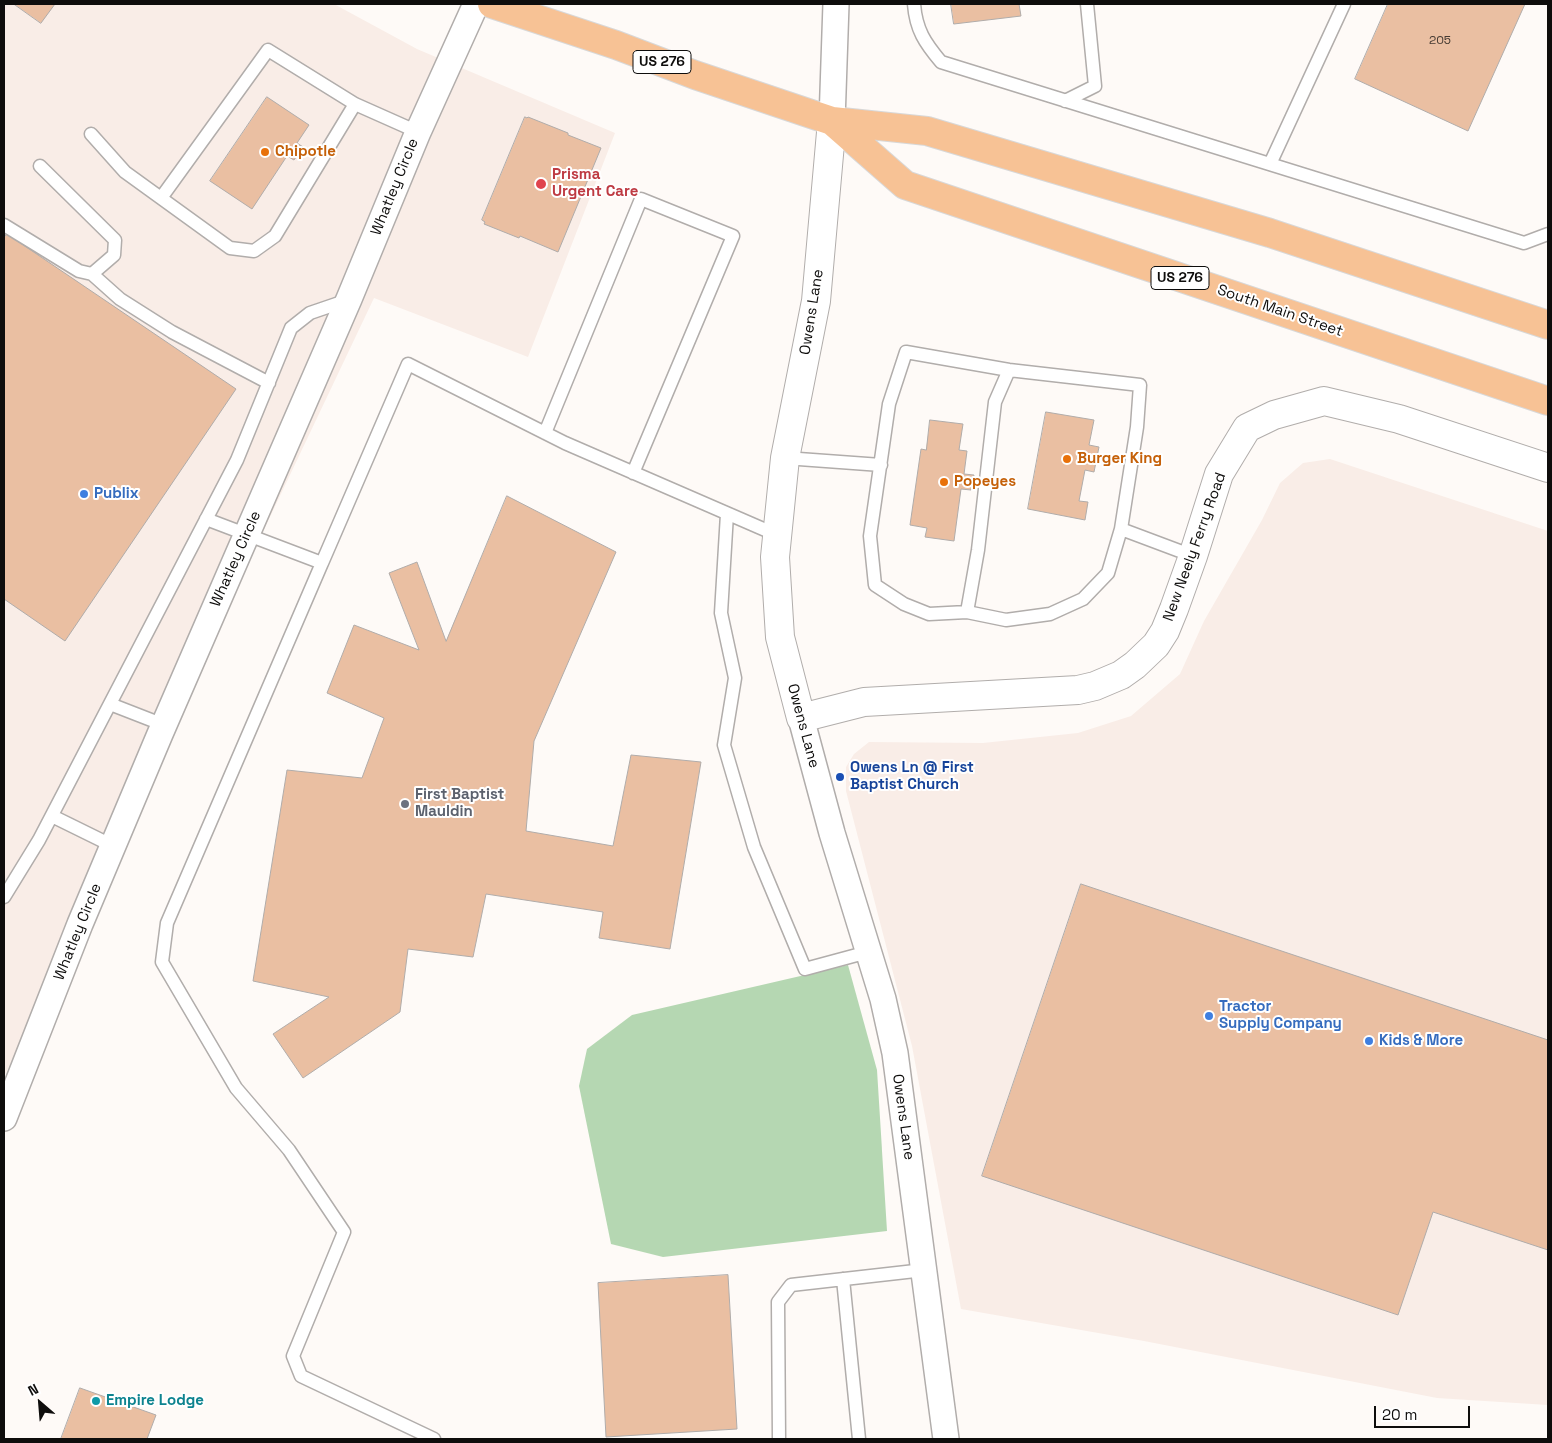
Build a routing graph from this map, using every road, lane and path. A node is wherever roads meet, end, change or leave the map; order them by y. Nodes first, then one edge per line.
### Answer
1 (476, 4) edge
2 (492, 4) edge
3 (836, 4) edge
4 (914, 4) edge
5 (1087, 4) edge
6 (1344, 4) edge
7 (1065, 101) junction
8 (356, 104) junction
9 (832, 121) junction
10 (418, 132) junction
11 (91, 134) dead end
12 (1270, 164) junction
13 (40, 166) dead end
14 (161, 198) junction
15 (4, 225) edge
16 (1548, 234) edge
17 (92, 274) junction
18 (349, 299) junction
19 (1548, 325) edge
20 (1009, 370) junction
21 (269, 383) junction
22 (1548, 401) edge
23 (545, 434) junction
24 (785, 458) junction
25 (881, 464) junction
26 (1548, 468) edge
27 (633, 473) junction
28 (727, 514) junction
29 (206, 519) junction
30 (1121, 529) junction
31 (246, 535) junction
32 (777, 535) junction
33 (1194, 556) junction
34 (322, 563) junction
35 (967, 612) junction
36 (110, 704) junction
37 (801, 718) junction
38 (164, 725) junction
39 (52, 816) junction
40 (113, 846) junction
41 (4, 897) edge
42 (868, 952) junction
43 (4, 1118) edge
44 (924, 1270) junction
45 (843, 1279) junction
46 (434, 1439) edge
47 (779, 1439) edge
48 (859, 1439) edge
49 (946, 1439) edge

1 - 10 street, Whatley Circle
2 - 9 main road, South Main Street / US 276
3 - 9 street, Owens Lane
4 - 7 lane
5 - 7 lane
6 - 12 lane
7 - 12 lane
8 - 10 lane
8 - 14 lane
8 - 14 lane
9 - 19 main road, South Main Street / US 276
9 - 22 main road, South Main Street / US 276
9 - 24 street, Owens Lane
10 - 18 street, Whatley Circle
11 - 14 lane
12 - 16 lane
13 - 17 lane
15 - 17 lane
17 - 21 lane
18 - 21 lane
18 - 31 street, Whatley Circle
20 - 25 lane
20 - 30 lane
20 - 35 lane
21 - 29 lane
23 - 27 lane
23 - 27 lane
23 - 34 lane
24 - 25 lane
24 - 32 street, Owens Lane
25 - 35 lane
26 - 33 street, New Neely Ferry Road
27 - 28 lane
28 - 32 lane
28 - 42 lane
29 - 31 lane
29 - 36 lane
30 - 33 lane
30 - 35 lane
31 - 34 lane
31 - 38 street, Whatley Circle
32 - 37 street, Owens Lane
33 - 37 street, New Neely Ferry Road
34 - 46 lane
36 - 38 lane
36 - 39 lane
37 - 42 street, Owens Lane
38 - 40 street, Whatley Circle
39 - 40 lane
39 - 41 lane
40 - 43 street, Whatley Circle
42 - 44 street, Owens Lane
44 - 45 lane
44 - 49 street, Owens Lane
45 - 47 lane
45 - 48 lane

